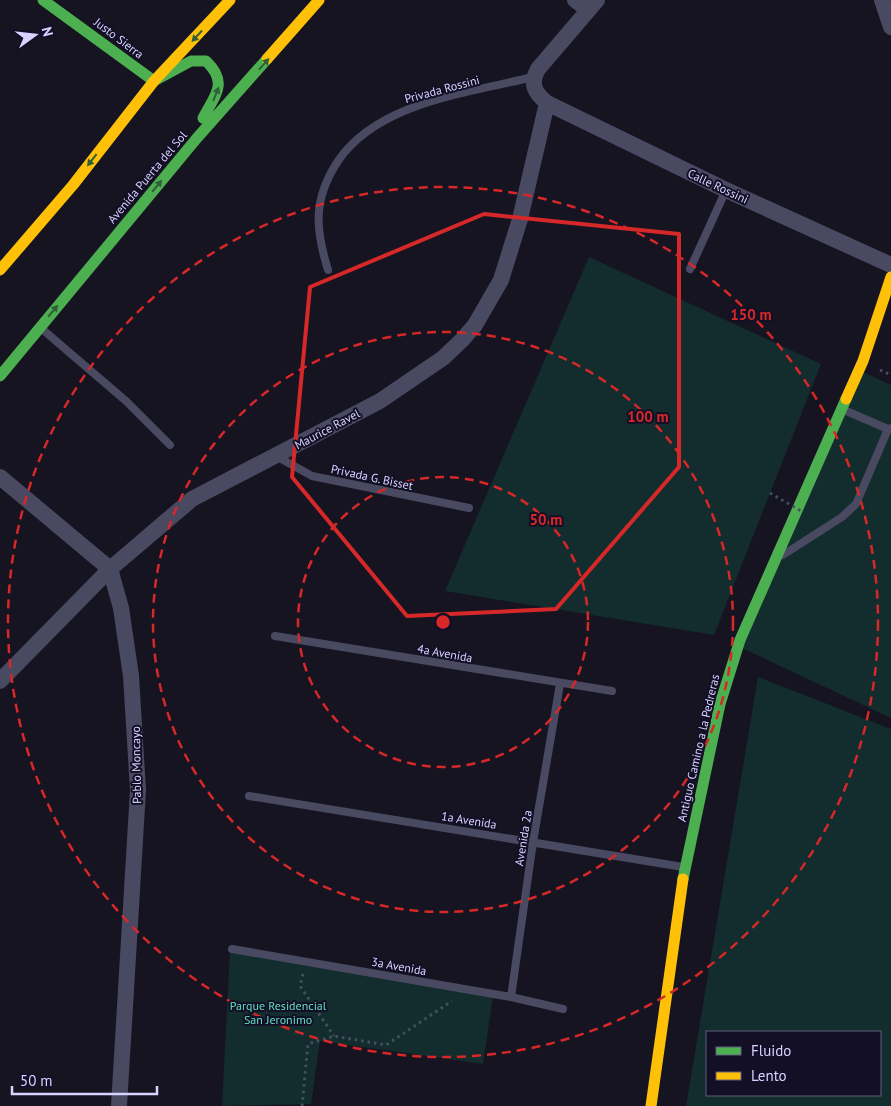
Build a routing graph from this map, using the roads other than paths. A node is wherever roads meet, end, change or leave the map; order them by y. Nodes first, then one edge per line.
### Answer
1 (43, 0) edge
2 (230, 0) edge
3 (319, 0) edge
4 (575, 0) edge
5 (882, 0) edge
6 (592, 5) edge
7 (891, 27) edge
8 (533, 78) junction
9 (154, 81) junction
10 (546, 103) junction
11 (197, 138) junction
12 (726, 190) junction
13 (891, 265) edge
14 (690, 269) dead end
15 (0, 270) edge
16 (328, 270) dead end
17 (891, 277) edge
18 (40, 327) junction
19 (0, 376) edge
20 (842, 409) junction
21 (889, 429) edge
22 (170, 444) dead end
23 (276, 456) junction
24 (0, 477) edge
25 (469, 508) dead end
26 (775, 561) junction
27 (110, 570) junction
28 (275, 636) dead end
29 (0, 681) edge
30 (560, 684) junction
31 (612, 691) dead end
32 (249, 796) dead end
33 (533, 842) junction
34 (685, 867) junction
35 (232, 949) dead end
36 (511, 997) junction
37 (563, 1009) dead end
38 (119, 1106) edge
39 (651, 1106) edge

1 - 9 street, Justo Sierra
2 -> 9 street
11 -> 3 street, Avenida Puerta del Sol
4 - 6 street
5 - 7 street
6 - 8 street
8 - 10 street
8 - 16 lane, Privada Rossini
11 -> 9 street
9 -> 15 street
10 - 12 street, Calle Rossini
10 - 23 street, Maurice Ravel
18 -> 11 street, Avenida Puerta del Sol
12 - 13 street, Calle Rossini
12 - 14 lane
17 - 20 street, Antiguo Camino a la Pedreras
18 - 19 street, Avenida Puerta del Sol
18 - 22 lane
20 - 21 lane
20 - 26 street, Antiguo Camino a la Pedreras
21 - 26 lane
23 - 25 lane, Privada G. Bisset
23 - 27 street, Maurice Ravel
24 - 27 street
26 - 34 street, Antiguo Camino a la Pedreras
27 - 29 street, Maurice Ravel
27 - 38 street, Pablo Moncayo
28 - 30 lane, 4a Avenida
30 - 31 lane, 4a Avenida
30 - 33 lane, Avenida 2a
32 - 33 lane, 1a Avenida
33 - 34 lane, 1a Avenida
33 - 36 lane, Avenida 2a
34 - 39 street, Antiguo Camino a la Pedreras
35 - 36 lane, 3a Avenida
36 - 37 lane, 3a Avenida

